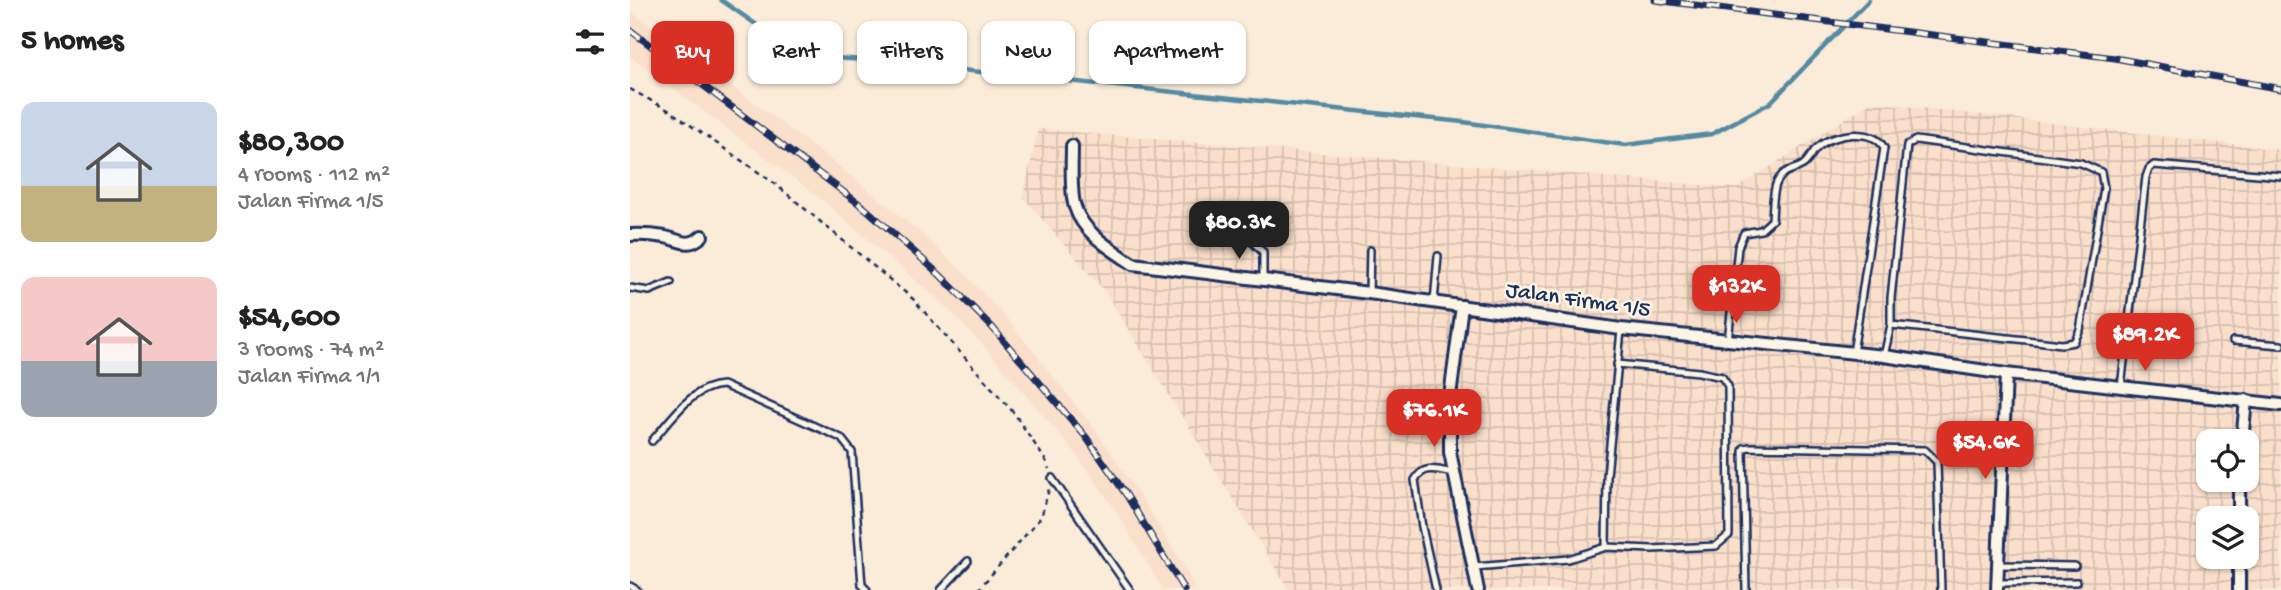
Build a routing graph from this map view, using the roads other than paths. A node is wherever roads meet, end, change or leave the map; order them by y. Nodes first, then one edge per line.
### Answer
1 (1072, 146) dead end
2 (2281, 176) edge
3 (1244, 234) dead end
4 (630, 235) edge
5 (702, 236) dead end
6 (1370, 250) dead end
7 (1438, 257) dead end
8 (1263, 280) junction
9 (671, 282) dead end
10 (630, 288) edge
11 (1369, 293) junction
12 (1434, 302) junction
13 (1462, 306) junction
14 (1891, 325) junction
15 (1621, 329) junction
16 (1728, 341) junction
17 (2234, 341) dead end
18 (2281, 345) edge
19 (1853, 353) junction
20 (1884, 356) junction
21 (1616, 364) junction
22 (2006, 374) junction
23 (2122, 387) junction
24 (2246, 400) junction
25 (2281, 405) edge
26 (2243, 429) edge
27 (652, 441) dead end
28 (1453, 474) junction
29 (1052, 478) road end
30 (1606, 547) junction
31 (968, 561) dead end
32 (1997, 565) junction
33 (2075, 566) dead end
34 (1475, 567) junction
35 (2239, 569) edge
36 (2077, 582) dead end
37 (630, 586) edge
38 (1997, 587) edge
39 (637, 590) edge
40 (867, 590) edge
41 (941, 590) edge
42 (1130, 590) edge
43 (1436, 590) edge
44 (1478, 590) edge
45 (1746, 590) edge
46 (1941, 590) edge
47 (2239, 590) edge

1 - 8 street, Jalan Firma 1/5
2 - 23 lane
3 - 8 lane
4 - 5 street
6 - 11 lane
7 - 12 lane
8 - 11 street, Jalan Firma 1/5
9 - 10 lane
11 - 12 street, Jalan Firma 1/5
12 - 13 street, Jalan Firma 1/5
13 - 15 street, Jalan Firma 1/5
13 - 28 street
14 - 14 lane
14 - 20 lane
15 - 16 street, Jalan Firma 1/5
15 - 21 lane
16 - 19 street, Jalan Firma 1/5
16 - 19 lane
17 - 18 lane
19 - 20 street, Jalan Firma 1/5
20 - 22 street, Jalan Firma 1/5
21 - 30 lane
21 - 30 lane
22 - 23 street, Jalan Firma 1/5
22 - 32 street
23 - 24 street, Jalan Firma 1/5
24 - 25 street, Jalan Firma 1/5
24 - 26 street
27 - 40 lane
28 - 34 street
28 - 43 lane
29 - 42 lane
30 - 34 lane
31 - 41 lane
32 - 33 lane
32 - 38 street
34 - 44 street
35 - 47 street
36 - 38 lane
37 - 39 lane
45 - 46 lane

